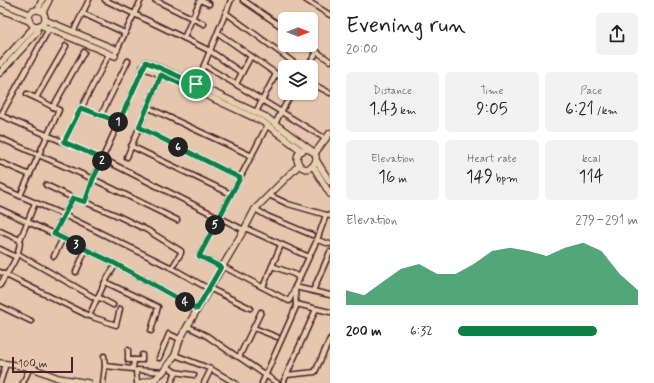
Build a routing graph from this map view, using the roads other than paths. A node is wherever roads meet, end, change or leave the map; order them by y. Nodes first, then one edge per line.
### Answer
1 (42, 0) edge
2 (49, 0) edge
3 (89, 0) edge
4 (105, 0) edge
5 (118, 0) edge
6 (141, 0) edge
7 (155, 0) edge
8 (200, 0) edge
9 (231, 0) edge
10 (243, 0) edge
11 (306, 0) edge
12 (2, 3) edge
13 (209, 4) dead end
14 (115, 5) junction
15 (40, 11) junction
16 (82, 13) junction
17 (226, 13) junction
18 (30, 14) junction
19 (134, 14) junction
20 (330, 15) edge
21 (193, 18) junction
22 (45, 20) junction
23 (30, 21) junction
24 (204, 24) dead end
25 (278, 25) edge
26 (37, 26) junction
27 (51, 26) junction
28 (73, 32) junction
29 (218, 32) junction
30 (125, 33) junction
31 (184, 38) junction
32 (66, 46) dead end
33 (210, 51) junction
34 (84, 52) dead end
35 (317, 52) joint
36 (114, 53) junction
37 (251, 56) junction
38 (290, 60) edge
39 (312, 60) edge
40 (128, 61) dead end
41 (330, 61) edge
42 (0, 64) edge
43 (144, 65) junction
44 (204, 65) junction
45 (0, 73) edge
46 (242, 73) junction
47 (276, 74) joint
48 (161, 75) junction
49 (236, 84) junction
50 (195, 87) junction
51 (318, 87) edge
52 (330, 93) edge
53 (27, 94) dead end
54 (36, 98) junction
55 (288, 100) edge
56 (262, 101) junction
57 (53, 107) junction
58 (147, 107) junction
59 (81, 108) junction
60 (256, 112) junction
61 (280, 112) junction
62 (1, 115) edge
63 (101, 115) junction
64 (119, 122) junction
65 (275, 124) junction
66 (267, 126) junction
67 (139, 127) junction
68 (330, 133) edge
69 (47, 135) junction
70 (0, 138) edge
71 (326, 139) junction
72 (64, 142) junction
73 (131, 146) junction
74 (302, 150) junction
75 (315, 153) junction
76 (38, 155) junction
77 (252, 156) junction
78 (127, 157) dead end
79 (103, 159) junction
80 (316, 160) junction
81 (0, 162) edge
82 (299, 165) junction
83 (313, 166) junction
84 (30, 175) junction
85 (240, 178) junction
86 (93, 179) junction
87 (330, 182) edge
88 (46, 185) dead end
89 (0, 187) edge
90 (232, 194) junction
91 (330, 194) edge
92 (268, 195) junction
93 (20, 196) junction
94 (73, 198) junction
95 (85, 202) junction
96 (35, 203) junction
97 (0, 208) edge
98 (255, 209) junction
99 (64, 215) junction
100 (328, 216) edge
101 (219, 218) junction
102 (177, 220) dead end
103 (28, 222) junction
104 (244, 229) junction
105 (0, 231) edge
106 (54, 234) junction
107 (312, 235) dead end
108 (63, 238) junction
109 (20, 240) junction
110 (317, 240) junction
111 (330, 244) edge
112 (282, 245) junction
113 (0, 249) edge
114 (86, 249) junction
115 (330, 252) edge
116 (17, 256) junction
117 (54, 256) dead end
118 (307, 256) dead end
119 (116, 264) junction
120 (272, 266) junction
121 (222, 267) junction
122 (172, 268) junction
123 (0, 272) edge
124 (76, 272) dead end
125 (6, 274) junction
126 (105, 282) junction
127 (0, 285) edge
128 (262, 287) junction
129 (295, 287) junction
130 (209, 289) junction
131 (313, 291) junction
132 (330, 294) edge
133 (97, 298) junction
134 (296, 304) junction
135 (113, 305) dead end
136 (0, 306) edge
137 (250, 308) dead end
138 (197, 309) junction
139 (316, 309) junction
140 (120, 310) dead end
141 (261, 312) dead end
142 (330, 312) edge
143 (89, 316) junction
144 (31, 321) dead end
145 (187, 326) junction
146 (254, 328) junction
147 (151, 331) dead end
148 (277, 337) dead end
149 (180, 339) junction
150 (330, 339) edge
151 (128, 350) dead end
152 (142, 355) dead end
153 (175, 355) junction
154 (104, 356) dead end
155 (239, 357) junction
156 (159, 358) dead end
157 (134, 360) junction
158 (3, 364) edge
159 (105, 366) junction
160 (167, 366) junction
161 (30, 367) junction
162 (211, 369) junction
163 (163, 372) junction
164 (175, 372) junction
165 (194, 375) dead end
166 (265, 375) junction
167 (286, 375) junction
168 (227, 378) junction
169 (0, 383) edge
170 (23, 383) edge
171 (88, 383) edge
172 (103, 383) edge
173 (137, 383) edge
174 (141, 383) edge
175 (171, 383) edge
176 (204, 383) edge
177 (224, 383) edge
178 (235, 383) edge
179 (262, 383) edge
180 (277, 383) edge
181 (283, 383) edge

1 - 15 main road
2 - 15 main road
3 - 16 street
4 - 14 street
5 - 14 street
6 - 19 street
7 - 21 street
8 - 13 street
8 - 21 street
9 - 17 street
10 - 25 street
11 - 20 street
12 - 18 main road
12 - 23 main road
14 - 19 street
15 - 18 main road
15 - 22 main road
16 - 28 street
16 - 30 street
17 - 29 street
17 - 38 street
18 - 23 main road
19 - 30 street
19 - 31 street
21 - 24 street
21 - 31 street
22 - 26 main road
22 - 27 main road
23 - 26 main road
26 - 27 main road
26 - 42 main road
26 - 45 main road
27 - 28 main road
27 - 36 main road
27 - 62 street
28 - 36 main road
29 - 33 street
29 - 37 street
30 - 36 street
31 - 33 street
32 - 54 street
33 - 44 street
33 - 46 street
34 - 57 street
35 - 39 street
35 - 41 street
36 - 59 street
37 - 46 street
37 - 47 street
40 - 63 street
43 - 48 main road
43 - 50 main road
43 - 64 street
44 - 49 street
44 - 50 street
46 - 49 street
47 - 56 street
48 - 50 main road
48 - 58 street
49 - 56 street
50 - 60 main road
50 - 66 main road
51 - 52 street
53 - 54 street
54 - 57 street
55 - 61 street
56 - 60 street
56 - 61 street
57 - 69 street
58 - 67 street
58 - 77 street
59 - 63 street
59 - 72 street
60 - 65 main road
61 - 65 street
61 - 71 street
62 - 69 street
63 - 64 street
64 - 79 street
65 - 75 main road
66 - 74 main road
66 - 77 street
67 - 73 street
67 - 85 street
68 - 71 main road
69 - 72 street
69 - 76 street
70 - 76 street
71 - 75 main road
72 - 79 street
73 - 78 street
73 - 90 street
74 - 75 main road
74 - 82 main road
75 - 80 main road
76 - 84 street
76 - 86 street
77 - 85 street
79 - 86 street
79 - 101 street
80 - 83 main road
80 - 87 main road
81 - 84 street
82 - 83 main road
82 - 92 main road
83 - 91 main road
84 - 93 street
85 - 90 street
86 - 95 street
86 - 102 street
88 - 94 street
89 - 93 street
90 - 101 street
92 - 98 main road
92 - 100 street
93 - 96 street
94 - 95 street
94 - 99 street
95 - 122 street
96 - 99 street
96 - 103 street
97 - 103 street
98 - 104 main road
98 - 107 street
99 - 106 street
99 - 122 street
100 - 110 street
101 - 104 street
101 - 121 street
103 - 106 street
103 - 109 street
104 - 112 street
104 - 121 main road
105 - 109 street
106 - 108 street
108 - 114 street
108 - 117 street
109 - 116 street
110 - 111 street
110 - 129 street
112 - 118 street
112 - 120 street
113 - 116 street
114 - 119 street
114 - 124 street
115 - 131 street
116 - 125 street
116 - 133 street
119 - 126 street
119 - 138 street
120 - 128 street
120 - 129 street
121 - 128 street
121 - 130 main road
122 - 130 street
123 - 125 street
125 - 127 street
125 - 143 street
126 - 133 street
126 - 147 street
128 - 129 street
129 - 131 street
129 - 134 street
130 - 137 street
130 - 138 main road
131 - 132 street
133 - 135 street
133 - 143 street
134 - 139 street
134 - 166 street
136 - 144 street
138 - 145 main road
139 - 142 street
139 - 167 street
140 - 143 street
141 - 146 street
145 - 149 main road
145 - 155 street
146 - 148 street
146 - 155 street
149 - 153 main road
149 - 156 street
150 - 167 street
151 - 157 street
152 - 157 street
153 - 160 main road
153 - 162 street
154 - 159 street
155 - 166 street
157 - 159 street
158 - 161 main road
158 - 169 street
159 - 172 street
160 - 163 main road
160 - 164 street
161 - 170 street
161 - 171 main road
162 - 168 street
162 - 176 street
163 - 173 street
163 - 174 main road
164 - 165 street
164 - 175 street
166 - 179 street
166 - 180 street
167 - 181 street
168 - 177 street
168 - 178 street

